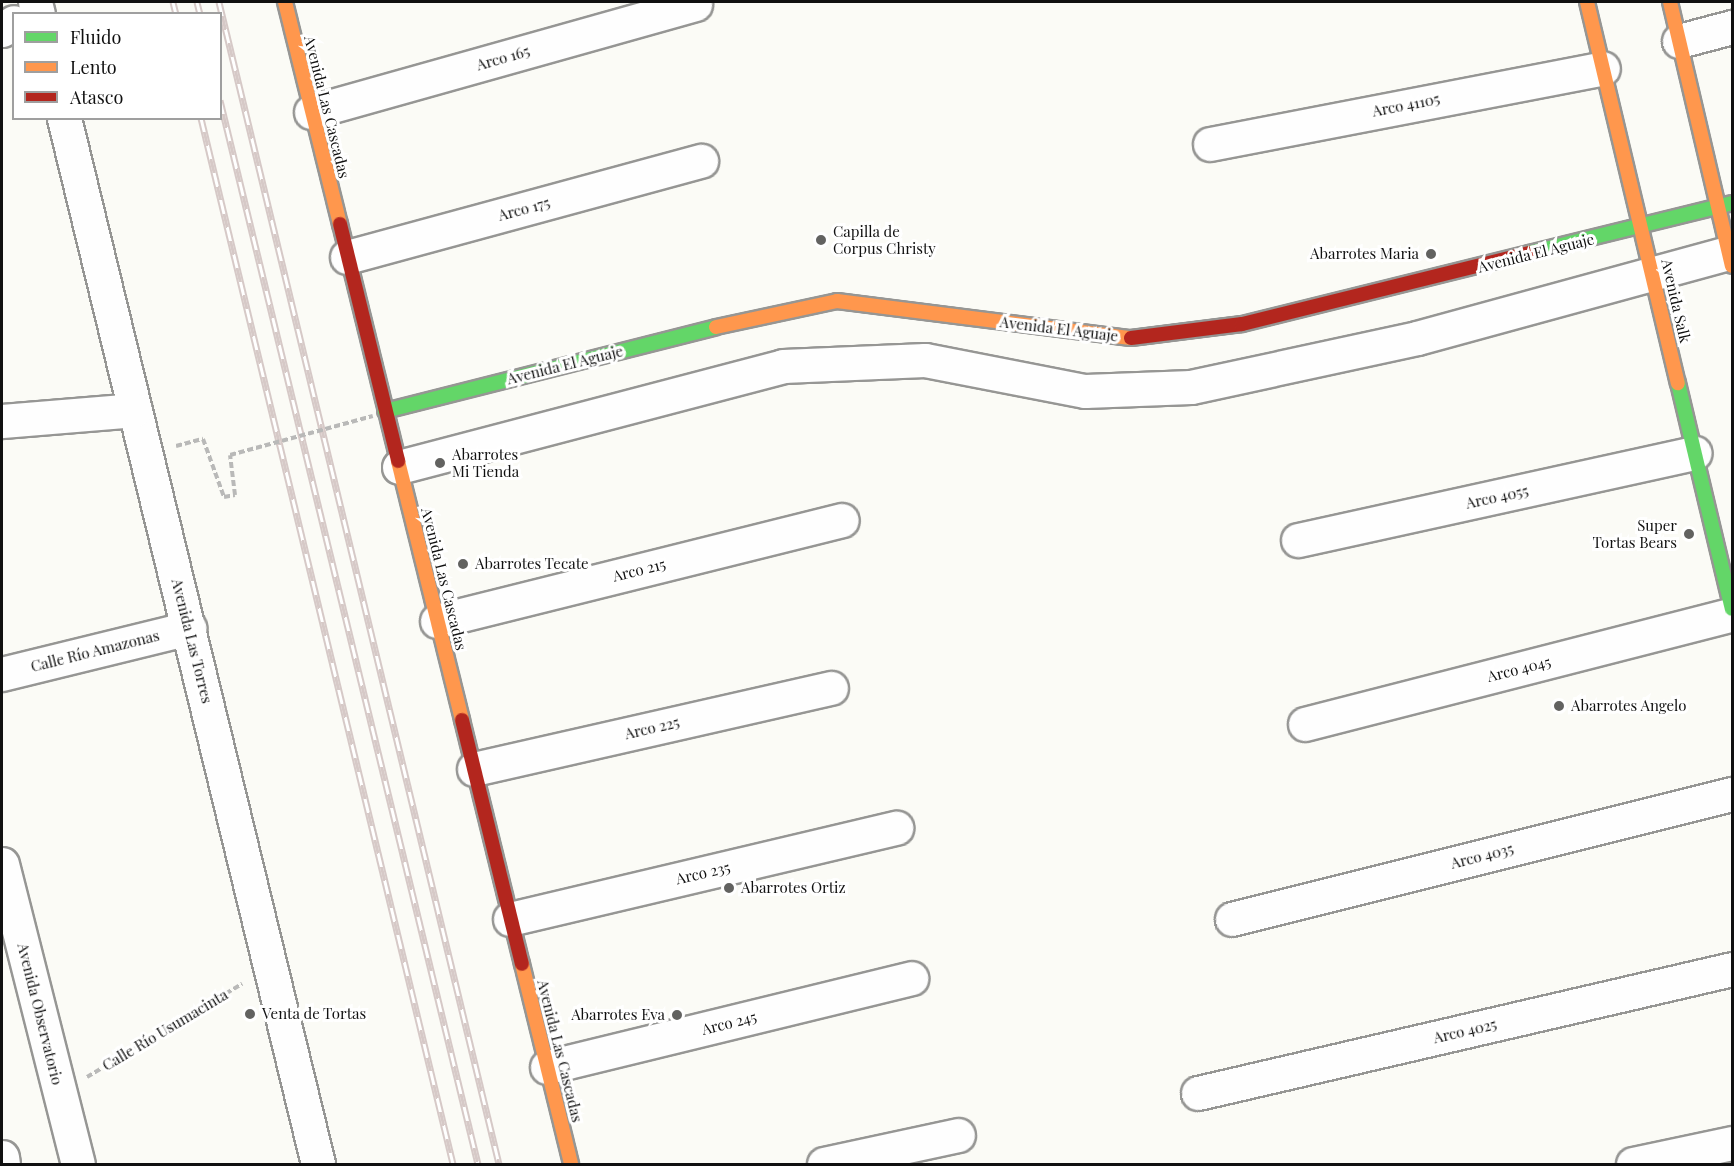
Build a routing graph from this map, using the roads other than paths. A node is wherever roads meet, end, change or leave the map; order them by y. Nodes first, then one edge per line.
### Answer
1 (285, 2) edge
2 (1587, 2) edge
3 (1670, 2) edge
4 (695, 4) dead end
5 (1732, 27) edge
6 (1679, 41) junction
7 (1603, 68) junction
8 (311, 112) junction
9 (64, 120) edge
10 (1210, 144) dead end
11 (701, 161) dead end
12 (1732, 203) edge
13 (1718, 206) junction
14 (1641, 227) junction
15 (347, 257) junction
16 (1731, 257) edge
17 (1652, 274) junction
18 (135, 410) junction
19 (379, 414) junction
20 (2, 422) edge
21 (1695, 453) junction
22 (399, 467) junction
23 (842, 520) dead end
24 (1298, 540) dead end
25 (1732, 609) edge
26 (1732, 614) edge
27 (437, 621) junction
28 (189, 628) junction
29 (2, 674) edge
30 (831, 688) dead end
31 (1305, 724) dead end
32 (474, 769) junction
33 (1732, 794) edge
34 (896, 828) dead end
35 (2, 864) edge
36 (510, 919) junction
37 (1232, 919) dead end
38 (1732, 969) edge
39 (911, 978) dead end
40 (548, 1067) junction
41 (1198, 1093) dead end
42 (958, 1135) dead end
43 (1732, 1143) edge
44 (2, 1157) edge
45 (3, 1164) edge
46 (78, 1164) edge
47 (318, 1164) edge
48 (571, 1164) edge
49 (824, 1164) edge
50 (1633, 1164) edge

1 - 8 street, Avenida Las Cascadas
2 - 7 street, Avenida Salk
3 - 6 street
4 - 8 street, Arco 165
5 - 6 street
6 - 13 street
7 - 10 street, Arco 41105
7 - 14 street, Avenida Salk
8 - 15 street, Avenida Las Cascadas
9 - 18 street, Avenida Las Torres
11 - 15 street, Arco 175
12 - 13 street, Avenida El Aguaje
13 - 14 street, Avenida El Aguaje
13 - 16 street
14 - 17 street, Avenida Salk
14 - 19 street, Avenida El Aguaje
15 - 19 street, Avenida Las Cascadas
16 - 17 street
17 - 21 street, Avenida Salk
17 - 22 street
18 - 20 street
18 - 28 street, Avenida Las Torres
19 - 22 street, Avenida Las Cascadas
21 - 24 street, Arco 4055
21 - 25 street, Avenida Salk
22 - 27 street, Avenida Las Cascadas
23 - 27 street, Arco 215
26 - 31 street, Arco 4045
27 - 32 street, Avenida Las Cascadas
28 - 29 street, Calle Río Amazonas
28 - 47 street, Avenida Las Torres
30 - 32 street, Arco 225
32 - 36 street, Avenida Las Cascadas
33 - 37 street, Arco 4035
34 - 36 street, Arco 235
35 - 46 street, Avenida Observatorio
36 - 40 street, Avenida Las Cascadas
38 - 41 street, Arco 4025
39 - 40 street, Arco 245
40 - 48 street, Avenida Las Cascadas
42 - 49 street
43 - 50 street
44 - 45 street

